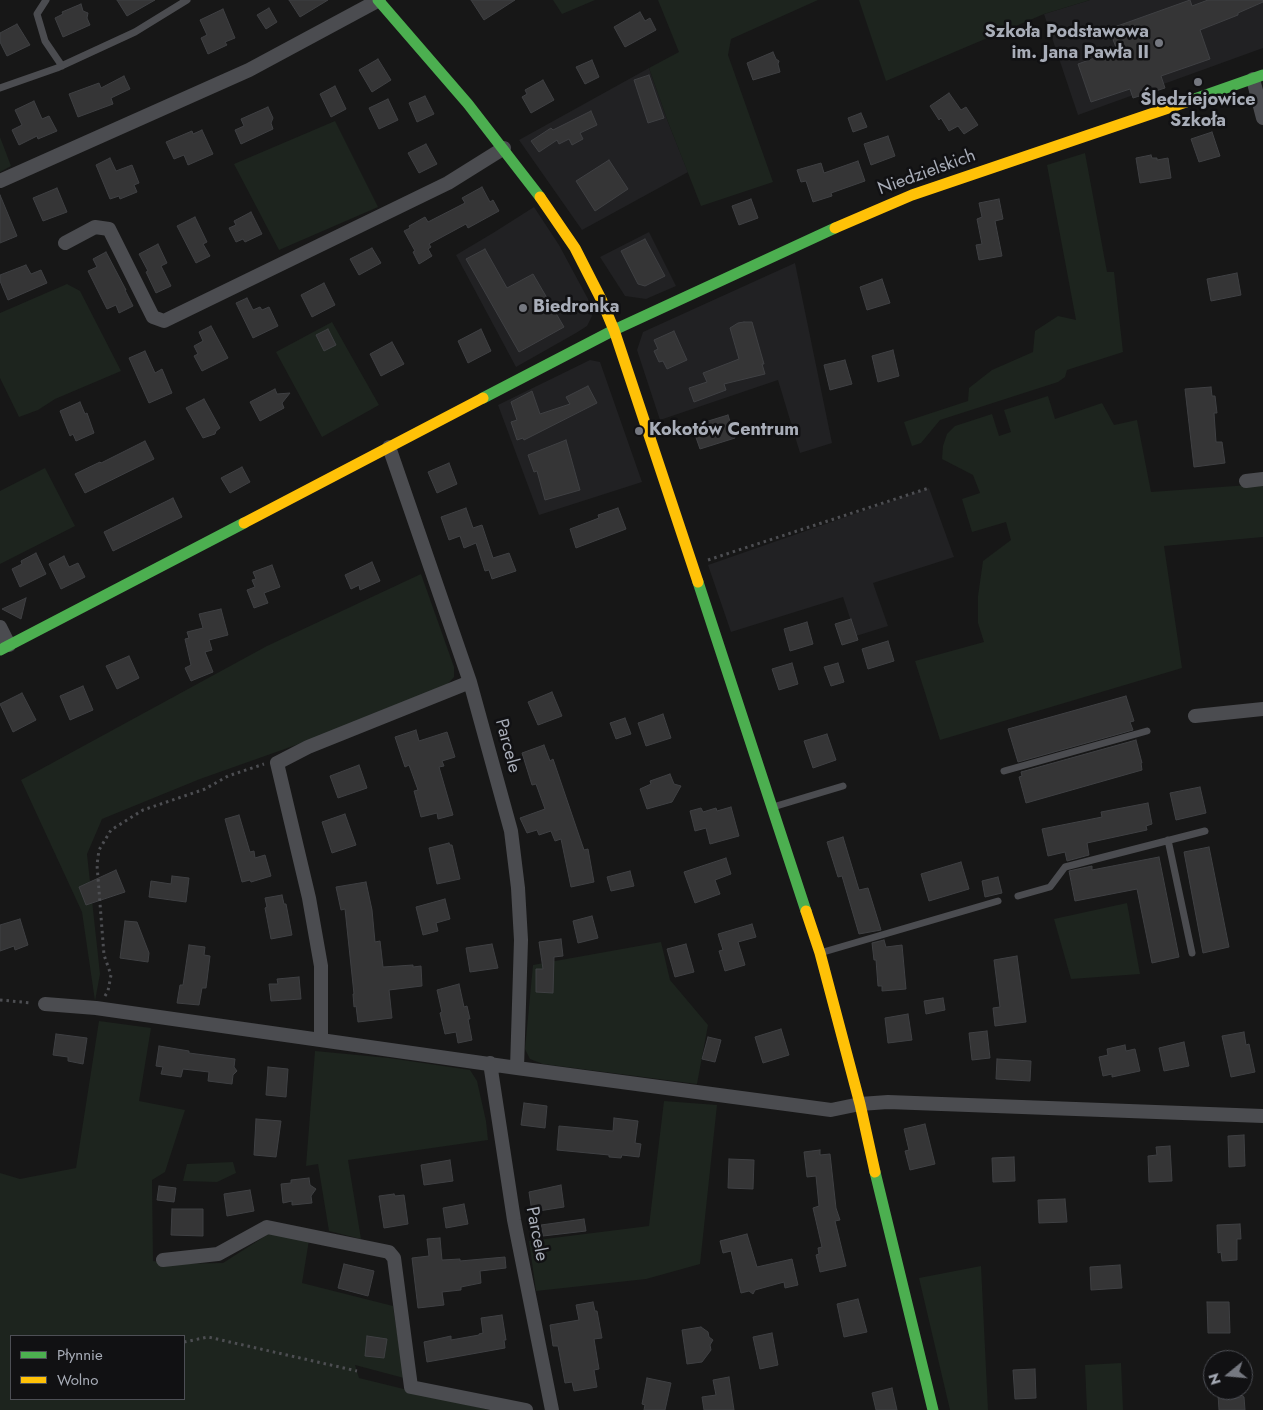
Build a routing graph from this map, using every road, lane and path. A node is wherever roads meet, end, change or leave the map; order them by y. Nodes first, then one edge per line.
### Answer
1 (46, 0) edge
2 (187, 0) edge
3 (378, 0) edge
4 (62, 66) junction
5 (1258, 77) edge
6 (0, 88) edge
7 (1263, 118) edge
8 (504, 148) junction
9 (0, 181) edge
10 (65, 243) dead end
11 (591, 303) dead end
12 (572, 313) dead end
13 (614, 330) junction
14 (389, 447) junction
15 (1263, 479) edge
16 (1246, 481) dead end
17 (929, 488) dead end
18 (693, 565) junction
19 (0, 627) edge
20 (4, 648) edge
21 (470, 682) junction
22 (1263, 709) edge
23 (1195, 716) dead end
24 (1147, 731) dead end
25 (277, 763) junction
26 (1004, 771) dead end
27 (843, 786) dead end
28 (773, 807) junction
29 (1205, 831) dead end
30 (1168, 840) junction
31 (1018, 896) dead end
32 (998, 901) dead end
33 (820, 953) junction
34 (1192, 953) dead end
35 (0, 1000) edge
36 (45, 1004) joint
37 (96, 1008) junction
38 (321, 1039) junction
39 (490, 1063) junction
40 (517, 1068) junction
41 (860, 1104) junction
42 (1263, 1116) edge
43 (163, 1260) dead end
44 (185, 1342) edge
45 (357, 1371) dead end
46 (526, 1410) edge
47 (552, 1410) edge
48 (933, 1410) edge

1 - 4 lane
2 - 4 lane
3 - 8 street
3 - 9 street
4 - 6 lane
5 - 7 street
5 - 13 street, Niedzielskich
8 - 10 street
8 - 13 street
11 - 12 path
13 - 14 street, Niedzielskich
13 - 18 street
14 - 20 street, Niedzielskich
14 - 21 street, Parcele
15 - 16 street
17 - 18 path
18 - 28 street
19 - 20 street
21 - 25 street
21 - 40 street, Parcele
22 - 23 street
24 - 26 lane
25 - 37 path
25 - 38 street
27 - 28 lane
28 - 33 street
29 - 30 lane
30 - 31 lane
30 - 34 lane
32 - 33 lane
33 - 41 street
35 - 36 path
36 - 37 street
37 - 38 street
38 - 39 street
39 - 40 street
39 - 47 street, Parcele
40 - 41 street
41 - 42 street
41 - 48 street
43 - 46 street
44 - 45 path

